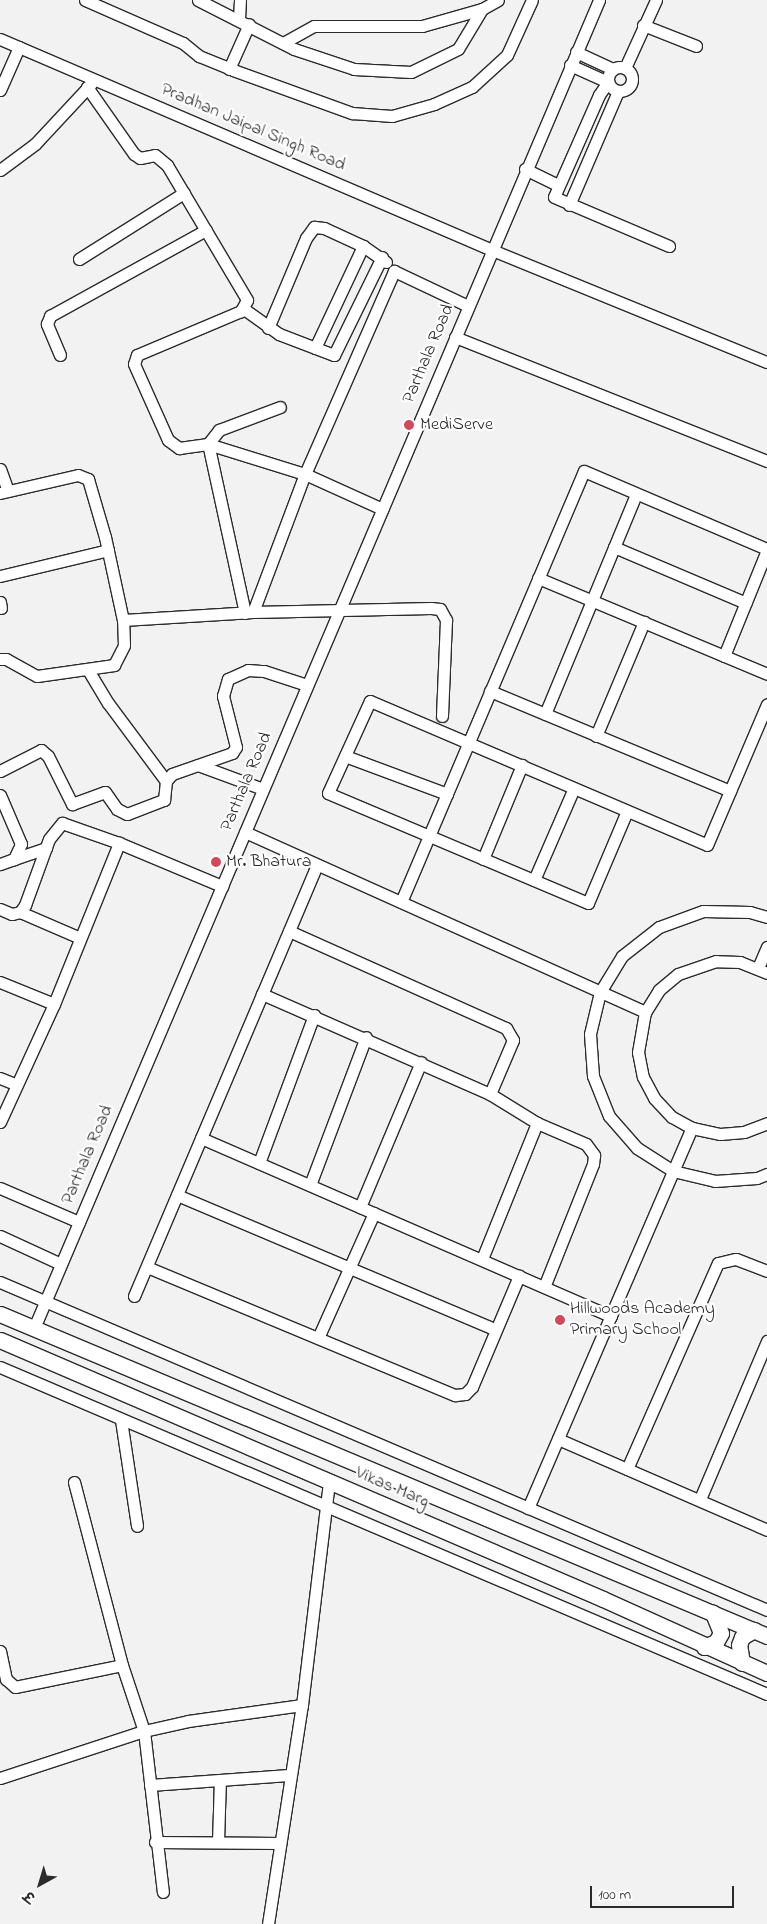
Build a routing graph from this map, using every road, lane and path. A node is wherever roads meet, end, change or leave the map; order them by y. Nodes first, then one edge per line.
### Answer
1 (85, 0) edge
2 (198, 0) edge
3 (240, 0) edge
4 (498, 0) edge
5 (532, 0) edge
6 (599, 0) edge
7 (656, 0) edge
8 (482, 9) junction
9 (244, 22) junction
10 (643, 25) junction
11 (0, 39) edge
12 (283, 43) junction
13 (696, 46) dead end
14 (19, 47) junction
15 (576, 52) junction
16 (570, 65) junction
17 (229, 69) junction
18 (619, 69) junction
19 (608, 82) junction
20 (91, 84) junction
21 (0, 90) edge
22 (618, 91) junction
23 (525, 169) junction
24 (0, 170) edge
25 (558, 185) junction
26 (184, 193) junction
27 (570, 205) junction
28 (206, 230) junction
29 (363, 246) junction
30 (669, 246) dead end
31 (492, 250) junction
32 (382, 257) junction
33 (79, 259) dead end
34 (394, 271) junction
35 (468, 306) junction
36 (244, 309) junction
37 (268, 328) junction
38 (455, 337) junction
39 (315, 348) junction
40 (60, 355) dead end
41 (767, 362) edge
42 (280, 407) dead end
43 (208, 444) junction
44 (767, 461) edge
45 (0, 469) edge
46 (305, 474) junction
47 (4, 492) edge
48 (636, 494) junction
49 (382, 509) junction
50 (614, 547) junction
51 (767, 549) edge
52 (108, 550) junction
53 (0, 576) edge
54 (538, 578) junction
55 (592, 600) junction
56 (0, 602) edge
57 (746, 603) junction
58 (1, 608) edge
59 (249, 612) junction
60 (338, 612) junction
61 (123, 620) junction
62 (644, 622) junction
63 (724, 656) junction
64 (0, 659) edge
65 (88, 670) junction
66 (767, 674) edge
67 (307, 685) junction
68 (490, 692) junction
69 (767, 704) edge
70 (545, 714) junction
71 (442, 716) dead end
72 (596, 736) junction
73 (469, 742) junction
74 (345, 756) junction
75 (198, 765) junction
76 (522, 766) junction
77 (0, 770) edge
78 (166, 781) junction
79 (574, 788) junction
80 (263, 789) junction
81 (730, 791) junction
82 (447, 794) junction
83 (0, 795) edge
84 (72, 804) junction
85 (627, 810) junction
86 (64, 824) junction
87 (245, 832) junction
88 (429, 836) junction
89 (119, 843) junction
90 (46, 848) junction
91 (14, 859) junction
92 (483, 859) junction
93 (0, 864) edge
94 (317, 865) junction
95 (534, 880) junction
96 (222, 886) junction
97 (401, 902) junction
98 (0, 909) edge
99 (20, 912) junction
100 (767, 917) edge
101 (289, 931) junction
102 (80, 938) junction
103 (767, 948) edge
104 (763, 971) edge
105 (0, 982) edge
106 (600, 992) junction
107 (262, 994) junction
108 (54, 1004) junction
109 (645, 1012) junction
110 (314, 1016) junction
111 (366, 1037) junction
112 (421, 1062) junction
113 (0, 1078) edge
114 (17, 1085) junction
115 (490, 1094) junction
116 (0, 1122) edge
117 (536, 1123) junction
118 (767, 1123) edge
119 (692, 1128) junction
120 (201, 1138) junction
121 (259, 1163) junction
122 (673, 1171) junction
123 (767, 1174) edge
124 (310, 1185) junction
125 (0, 1188) edge
126 (177, 1196) junction
127 (360, 1207) junction
128 (374, 1213) junction
129 (79, 1222) junction
130 (0, 1236) edge
131 (482, 1260) junction
132 (61, 1264) junction
133 (147, 1267) junction
134 (350, 1268) junction
135 (767, 1271) edge
136 (519, 1276) junction
137 (0, 1282) edge
138 (544, 1286) junction
139 (134, 1296) dead end
140 (45, 1301) junction
141 (0, 1314) edge
142 (611, 1316) junction
143 (34, 1328) junction
144 (496, 1330) junction
145 (318, 1338) junction
146 (0, 1340) edge
147 (767, 1341) edge
148 (0, 1367) edge
149 (121, 1420) junction
150 (558, 1440) junction
151 (628, 1469) junction
152 (329, 1481) junction
153 (74, 1482) dead end
154 (700, 1500) junction
155 (325, 1506) junction
156 (528, 1508) junction
157 (137, 1526) dead end
158 (766, 1528) edge
159 (767, 1610) edge
160 (713, 1613) junction
161 (761, 1633) edge
162 (704, 1647) junction
163 (0, 1651) edge
164 (742, 1663) junction
165 (122, 1665) junction
166 (767, 1674) edge
167 (767, 1694) edge
168 (302, 1706) junction
169 (144, 1731) junction
170 (290, 1775) junction
171 (0, 1778) edge
172 (220, 1780) junction
173 (150, 1785) junction
174 (155, 1842) junction
175 (218, 1842) junction
176 (280, 1843) junction
177 (163, 1892) dead end
178 (268, 1924) edge

1 - 17 street
2 - 9 street
3 - 9 street
4 - 8 street
5 - 17 street
6 - 15 street, Parthala Road
7 - 10 street
8 - 12 street
8 - 12 street
9 - 12 street
9 - 17 street
10 - 13 street
10 - 18 street
11 - 14 street, Pradhan Jaipal Singh Road
14 - 20 street, Pradhan Jaipal Singh Road
14 - 21 street
15 - 16 street, Parthala Road
15 - 18 street
16 - 19 street
16 - 23 street, Parthala Road
18 - 19 street
18 - 22 street
19 - 22 street
19 - 25 street
20 - 24 street
20 - 26 street
20 - 31 street, Pradhan Jaipal Singh Road
22 - 27 street
23 - 25 street
23 - 31 street, Parthala Road
25 - 27 street
26 - 28 street
26 - 33 street
27 - 30 street
28 - 36 street
28 - 40 street
29 - 32 street
29 - 37 street
29 - 39 street
31 - 35 street, Parthala Road
31 - 41 street, Pradhan Jaipal Singh Road
32 - 34 street
32 - 39 street
34 - 35 street
34 - 46 street
35 - 38 street, Parthala Road
36 - 37 street
36 - 43 street
37 - 39 street
38 - 44 street
38 - 49 street, Parthala Road
42 - 43 street
43 - 46 street
43 - 59 street
45 - 47 street
46 - 49 street
46 - 59 street
47 - 52 street
48 - 50 street
48 - 51 street
48 - 54 street
49 - 60 street, Parthala Road
50 - 55 street
50 - 57 street
51 - 57 street
52 - 53 street
52 - 61 street
54 - 55 street
54 - 68 street
55 - 62 street
55 - 70 street
56 - 58 street
57 - 63 street
59 - 60 street
59 - 61 street
60 - 67 street, Parthala Road
60 - 71 street
61 - 65 street
62 - 63 street
62 - 72 street
63 - 66 street
64 - 65 street
65 - 78 street
67 - 75 street
67 - 80 street, Parthala Road
68 - 70 street
68 - 73 street
69 - 81 street
70 - 72 street
72 - 81 street
73 - 74 street
73 - 76 street
73 - 82 street
74 - 82 street
74 - 88 street
75 - 78 street
75 - 80 street
76 - 79 street
76 - 92 street
77 - 84 street
78 - 84 street
79 - 85 street
79 - 95 street
80 - 87 street, Parthala Road
81 - 85 street
82 - 88 street
83 - 91 street
84 - 86 street
85 - 95 street
86 - 89 street
86 - 90 street
87 - 94 street
87 - 96 street, Parthala Road
88 - 92 street
88 - 97 street
89 - 96 street
89 - 102 street
90 - 91 street
90 - 99 street
91 - 93 street
92 - 95 street
94 - 97 street
94 - 101 street
96 - 129 street, Parthala Road
97 - 106 street
98 - 99 street
99 - 102 street
100 - 106 street
101 - 107 street
101 - 115 street
102 - 108 street
103 - 104 street
104 - 109 street
105 - 108 street
106 - 109 street
106 - 122 street
107 - 110 street
107 - 120 street
108 - 114 street
109 - 119 street
110 - 111 street
110 - 121 street
111 - 112 street
111 - 124 street
112 - 115 street
112 - 127 street
113 - 114 street
114 - 116 street
115 - 117 street
117 - 131 street
117 - 138 street
118 - 119 street
119 - 122 street
120 - 121 street
120 - 126 street
121 - 124 street
122 - 123 street
122 - 142 street
124 - 127 street
125 - 129 street
126 - 133 street
126 - 134 street
127 - 128 street
128 - 131 street
128 - 134 street
129 - 132 street, Parthala Road
130 - 132 street
131 - 136 street
132 - 140 street, Parthala Road
133 - 139 street
133 - 145 street
134 - 144 street
134 - 145 street
135 - 151 street
136 - 138 street
136 - 144 street
137 - 140 street
138 - 142 street
140 - 143 street, Parthala Road
140 - 156 street
141 - 143 main road, Vikas Marg
142 - 150 street
143 - 160 main road, Vikas Marg
144 - 145 street
146 - 152 main road, Vikas Marg
147 - 154 street
148 - 149 street
149 - 155 street
149 - 157 street
150 - 151 street
150 - 156 street
151 - 154 street
152 - 155 street
152 - 162 main road, Vikas Marg
153 - 165 street
154 - 158 street
155 - 167 street
155 - 168 street
156 - 159 street
160 - 161 main road, Vikas Marg
160 - 162 main road
161 - 164 main road
162 - 164 main road, Vikas Marg
163 - 165 street
164 - 166 main road, Vikas Marg
165 - 169 street
168 - 169 street
168 - 170 street
169 - 171 street
169 - 173 street
170 - 172 street
170 - 176 street
172 - 173 street
172 - 175 street
173 - 174 street
174 - 175 street
174 - 177 street
175 - 176 street
176 - 178 street

